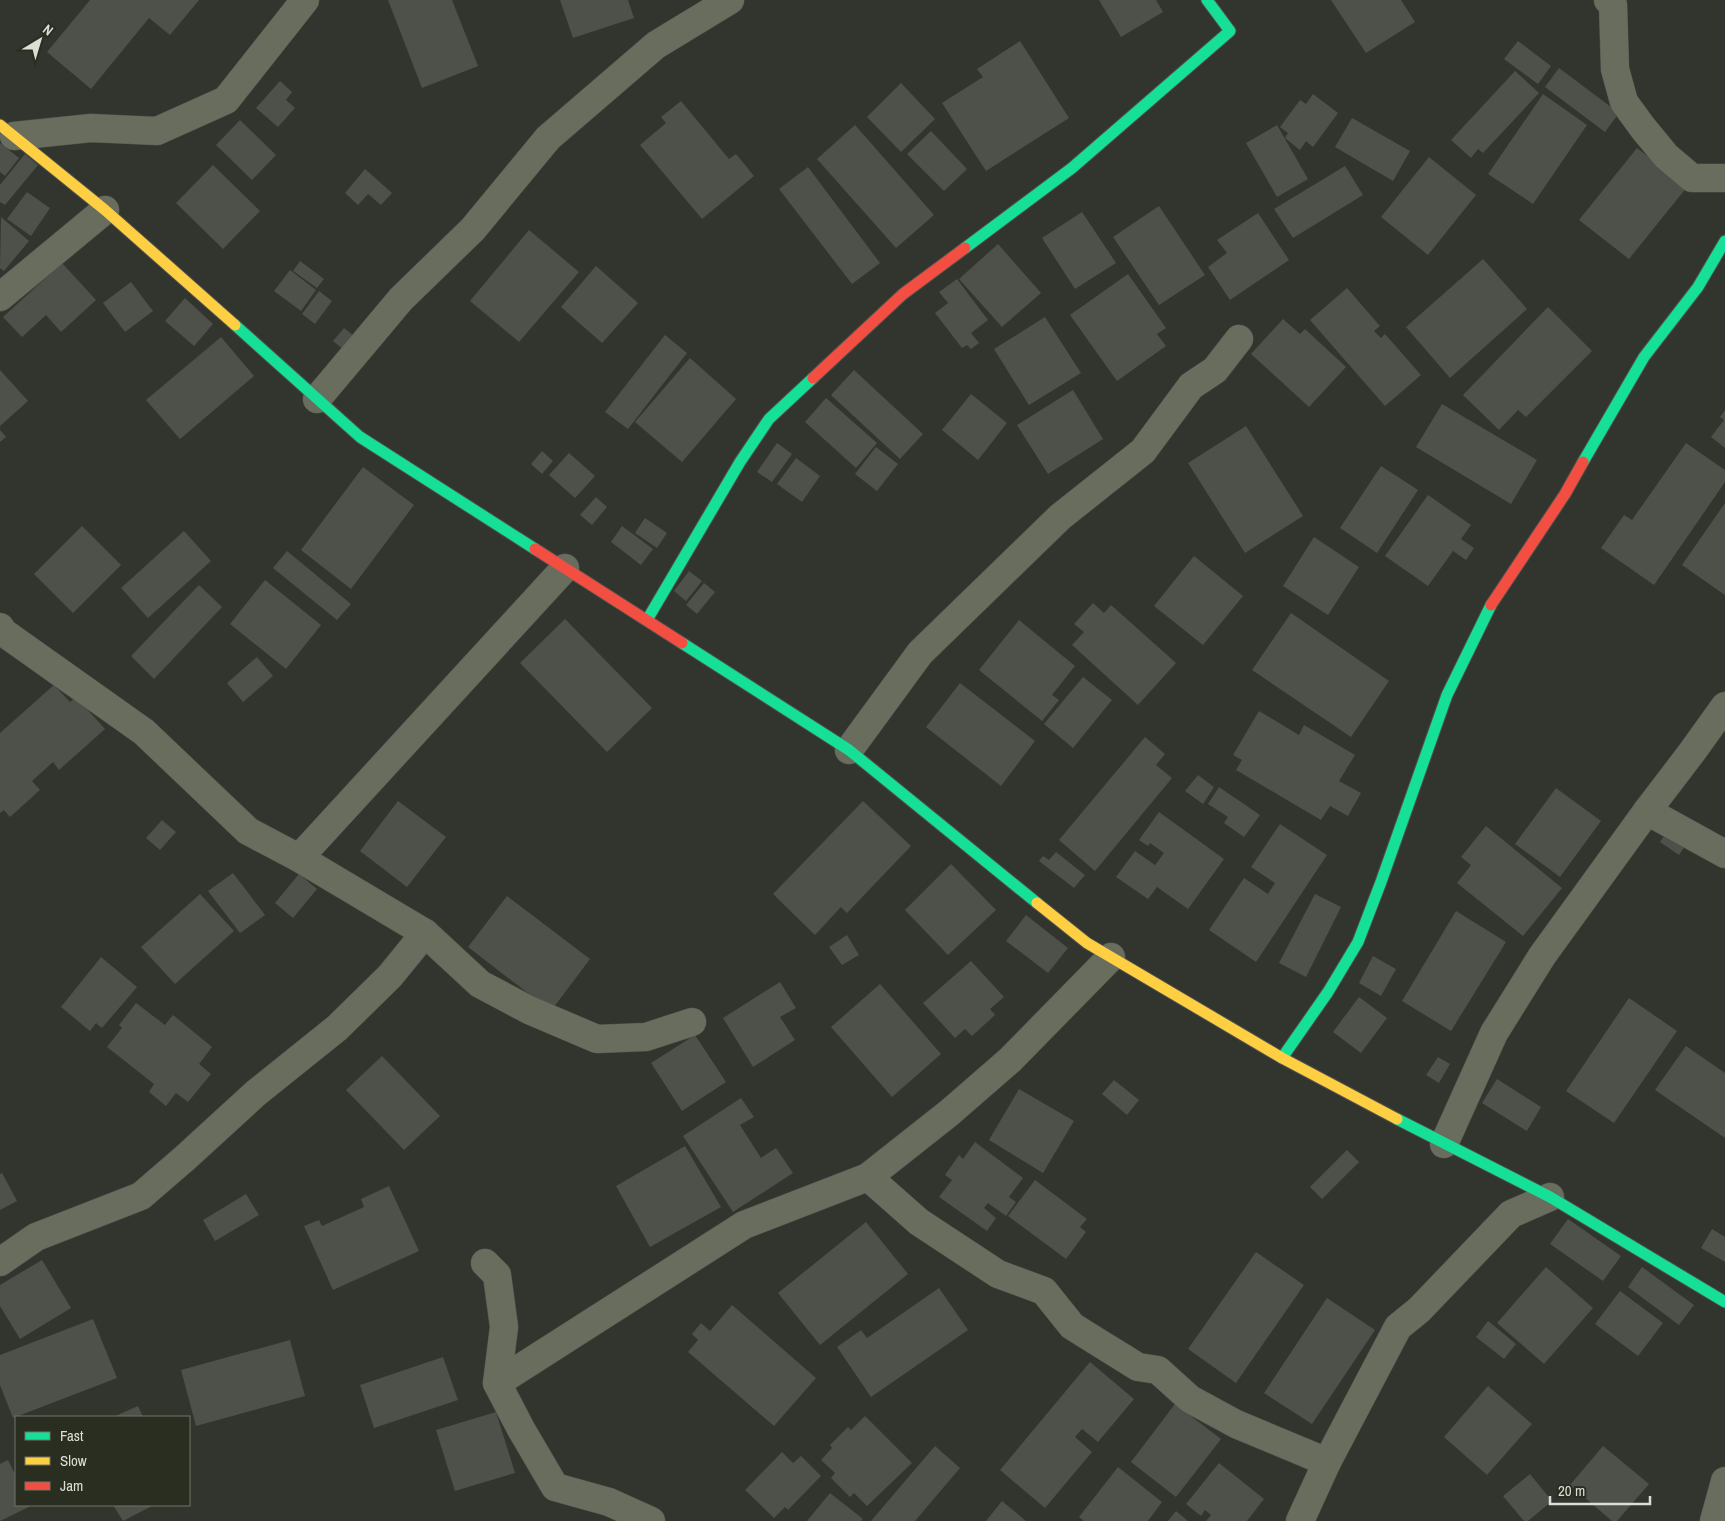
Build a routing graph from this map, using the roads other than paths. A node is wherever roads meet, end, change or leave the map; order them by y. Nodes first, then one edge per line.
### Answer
1 (305, 0) edge
2 (730, 0) edge
3 (1207, 0) edge
4 (1608, 0) edge
5 (7, 131) edge
6 (1725, 178) edge
7 (105, 210) junction
8 (1725, 240) edge
9 (0, 297) edge
10 (1239, 339) dead end
11 (317, 399) junction
12 (565, 568) junction
13 (646, 620) junction
14 (0, 627) edge
15 (1725, 706) edge
16 (849, 750) junction
17 (1646, 811) junction
18 (1725, 854) edge
19 (299, 858) junction
20 (424, 933) junction
21 (1110, 957) junction
22 (692, 1022) dead end
23 (1282, 1058) junction
24 (1444, 1144) junction
25 (868, 1177) junction
26 (1550, 1197) junction
27 (0, 1262) edge
28 (485, 1263) dead end
29 (1725, 1302) edge
30 (498, 1383) junction
31 (1327, 1462) junction
32 (1725, 1481) edge
33 (651, 1521) edge
34 (1300, 1521) edge
35 (1714, 1521) edge

1 - 5 street
2 - 11 street
3 - 13 street
4 - 6 street
5 - 7 street
7 - 9 street
7 - 11 street
8 - 23 street
10 - 16 street
11 - 12 street
12 - 13 street
12 - 19 street
13 - 16 street
14 - 19 street
15 - 17 street
16 - 21 street
17 - 18 street
17 - 24 street
19 - 20 street
20 - 22 street
20 - 27 street
21 - 23 street
21 - 25 street
23 - 24 street
24 - 26 street
25 - 30 street
25 - 31 street
26 - 29 street
26 - 31 street
28 - 30 street
30 - 33 street
31 - 34 street
32 - 35 street

